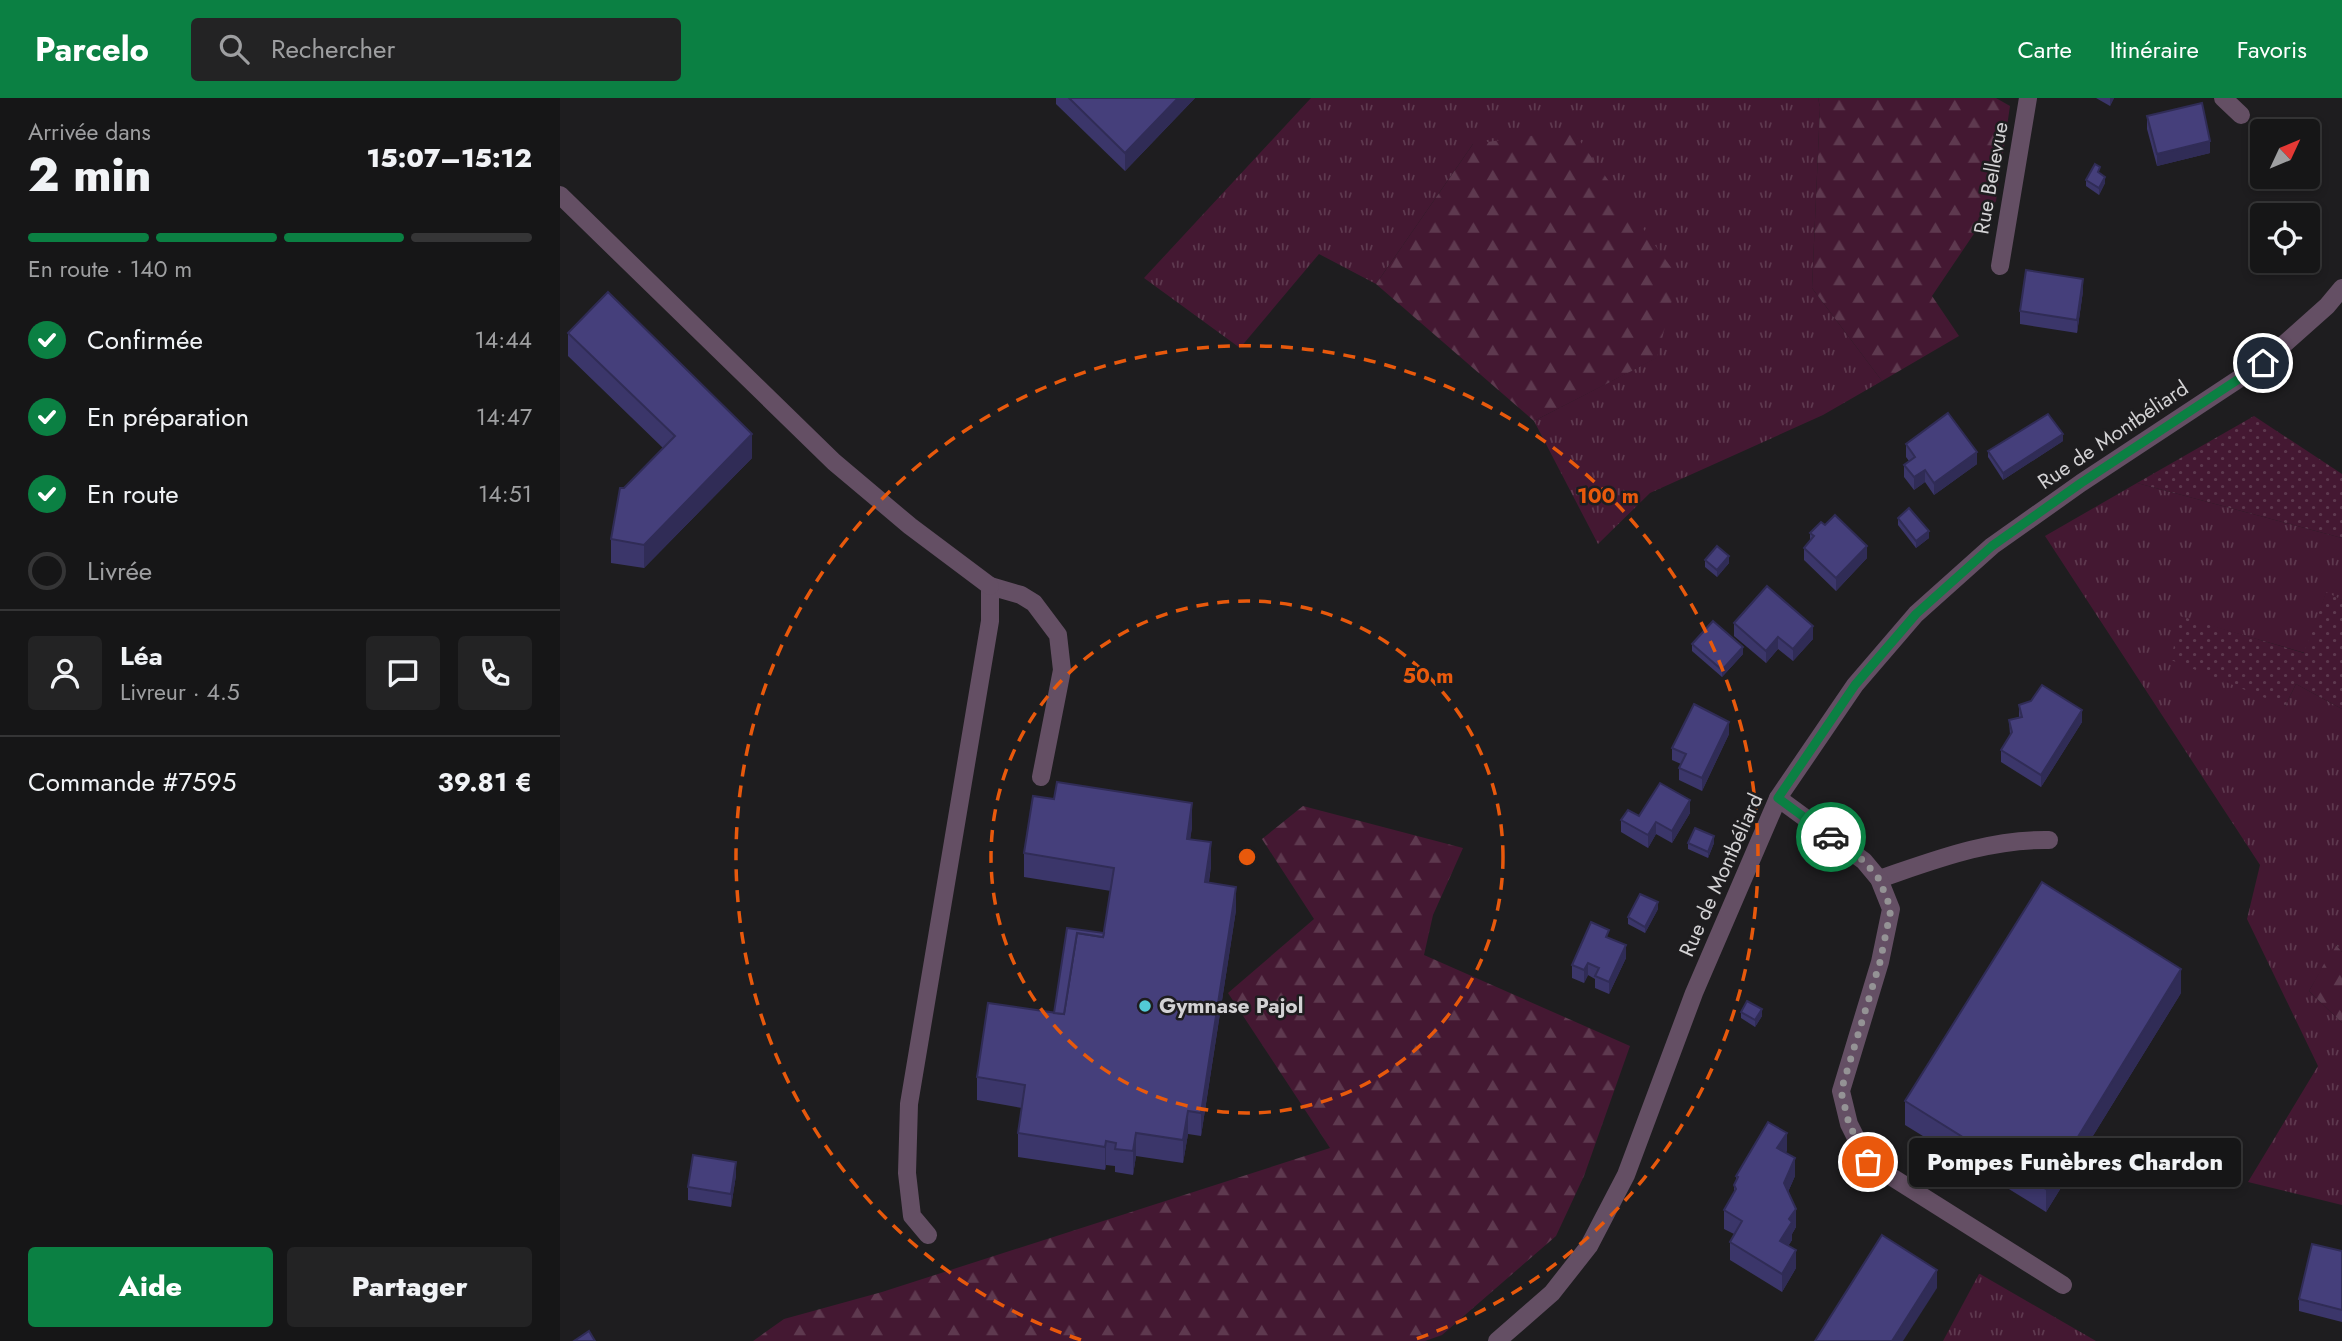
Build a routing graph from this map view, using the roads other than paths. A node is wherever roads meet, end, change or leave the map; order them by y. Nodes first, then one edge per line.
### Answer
1 (2028, 98) edge
2 (2223, 98) edge
3 (2241, 115) dead end
4 (560, 195) edge
5 (2000, 267) dead end
6 (2342, 288) edge
7 (990, 586) junction
8 (1041, 777) dead end
9 (1778, 798) junction
10 (2049, 840) dead end
11 (1879, 879) junction
12 (928, 1235) dead end
13 (2063, 1285) dead end
14 (1497, 1341) edge

1 - 5 street, Rue Bellevue
2 - 3 street
4 - 7 street
6 - 9 street, Rue de Montbéliard
7 - 8 street
7 - 12 street
9 - 11 street
9 - 14 street, Rue de Montbéliard
10 - 11 street
11 - 13 street

